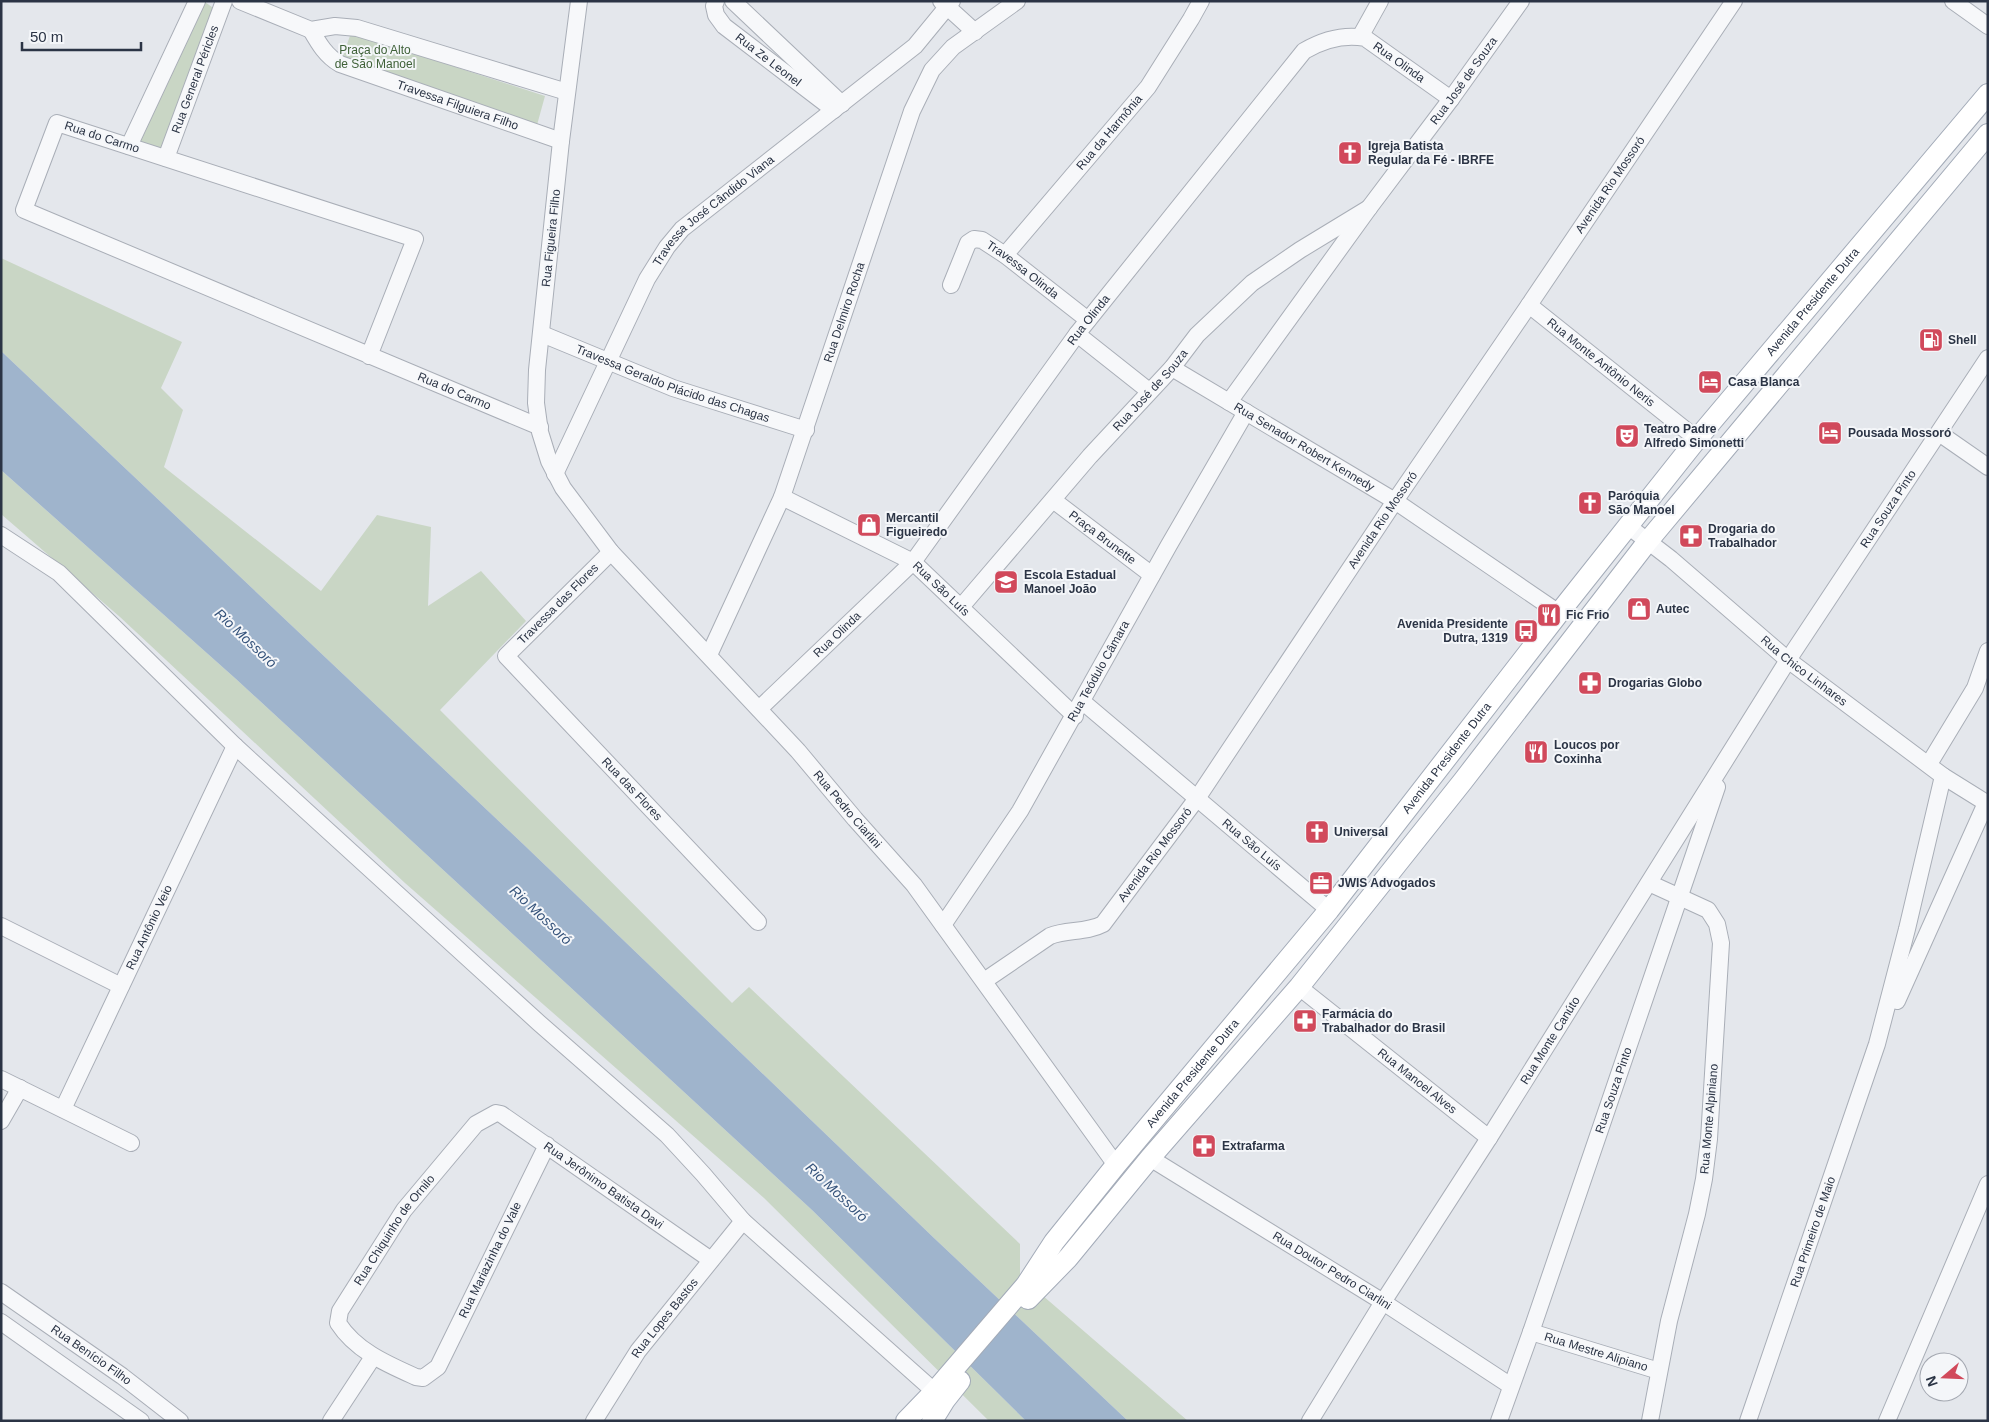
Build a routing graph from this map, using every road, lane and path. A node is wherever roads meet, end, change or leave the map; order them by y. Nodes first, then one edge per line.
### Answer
1 (197, 1) edge
2 (224, 1) edge
3 (240, 1) edge
4 (579, 1) edge
5 (716, 1) edge
6 (733, 1) edge
7 (1018, 1) edge
8 (1200, 1) edge
9 (1380, 1) edge
10 (1521, 1) edge
11 (1734, 1) edge
12 (1953, 1) edge
13 (947, 3) edge
14 (1988, 26) edge
15 (311, 30) junction
16 (975, 32) junction
17 (1360, 37) junction
18 (567, 92) junction
19 (1988, 94) edge
20 (1451, 99) junction
21 (838, 107) junction
22 (1988, 134) edge
23 (561, 141) junction
24 (129, 146) junction
25 (166, 158) junction
26 (1369, 208) junction
27 (1005, 255) junction
28 (1841, 269) junction
29 (951, 285) dead end
30 (1861, 285) junction
31 (1530, 305) junction
32 (1088, 320) junction
33 (542, 334) junction
34 (1077, 334) junction
35 (369, 356) junction
36 (1988, 358) edge
37 (608, 361) junction
38 (1172, 368) junction
39 (1149, 391) junction
40 (1229, 402) junction
41 (1246, 412) junction
42 (540, 426) junction
43 (806, 430) junction
44 (1939, 433) junction
45 (1697, 439) junction
46 (1988, 467) edge
47 (555, 474) junction
48 (782, 497) junction
49 (1052, 500) junction
50 (1395, 501) junction
51 (1628, 526) junction
52 (1, 535) edge
53 (1648, 540) junction
54 (611, 552) junction
55 (913, 562) junction
56 (1152, 575) junction
57 (962, 608) junction
58 (1559, 613) junction
59 (1988, 651) edge
60 (709, 655) junction
61 (506, 656) joint
62 (1788, 660) junction
63 (759, 709) junction
64 (1079, 709) junction
65 (234, 746) junction
66 (1726, 760) junction
67 (1929, 764) junction
68 (1442, 766) junction
69 (1943, 776) junction
70 (1463, 781) junction
71 (1198, 798) junction
72 (1987, 804) edge
73 (1649, 883) junction
74 (1680, 897) junction
75 (1329, 910) junction
76 (758, 922) dead end
77 (943, 925) junction
78 (1, 926) edge
79 (984, 981) junction
80 (120, 986) junction
81 (1299, 987) junction
82 (1877, 1044) junction
83 (1, 1079) edge
84 (20, 1088) junction
85 (63, 1109) junction
86 (496, 1113) joint
87 (1, 1121) edge
88 (1489, 1138) junction
89 (131, 1143) dead end
90 (546, 1145) junction
91 (1150, 1158) junction
92 (1116, 1165) junction
93 (1988, 1184) edge
94 (743, 1221) junction
95 (711, 1260) junction
96 (1030, 1289) junction
97 (1, 1292) edge
98 (1383, 1302) junction
99 (1, 1322) edge
100 (1531, 1332) junction
101 (373, 1356) junction
102 (1659, 1371) junction
103 (431, 1374) joint
104 (1511, 1386) junction
105 (944, 1391) junction
106 (140, 1421) edge
107 (180, 1421) edge
108 (331, 1421) edge
109 (594, 1421) edge
110 (906, 1421) edge
111 (932, 1421) edge
112 (1310, 1421) edge
113 (1499, 1421) edge
114 (1650, 1421) edge
115 (1748, 1421) edge
116 (1886, 1421) edge

1 - 24 street
2 - 25 street, Rua General Péricles
3 - 15 street
4 - 18 street, Rua Figueira Filho
5 - 21 street, Rua Ze Leonel
6 - 21 street, Rua Ze Leonel
7 - 16 street, Rua Delmiro Rocha
8 - 27 street, Rua da Harmônia
9 - 17 street
10 - 20 street, Rua José de Souza
11 - 31 street, Avenida Rio Mossoró
12 - 14 street
13 - 16 street
13 - 21 street, Travessa José Cândido Viana
15 - 18 street
15 - 23 street, Travessa Filguiera Filho
16 - 43 street, Rua Delmiro Rocha
17 - 20 street, Rua Olinda
17 - 32 street, Rua Olinda
18 - 23 street, Rua Figueira Filho
19 - 28 main road, Avenida Presidente Dutra
20 - 26 street, Rua José de Souza
21 - 37 street, Travessa José Cândido Viana
22 - 30 main road, Avenida Presidente Dutra
23 - 33 street, Rua Figueira Filho
24 - 25 street, Rua do Carmo
24 - 35 street, Rua do Carmo
25 - 35 street, Rua do Carmo
26 - 38 street, Rua José de Souza
26 - 40 street, Rua José de Souza
27 - 29 street, Travessa Olinda
27 - 32 street, Travessa Olinda
28 - 30 main road
28 - 45 main road, Avenida Presidente Dutra
30 - 53 main road, Avenida Presidente Dutra
31 - 45 street, Rua Monte Antônio Neris
31 - 50 street, Avenida Rio Mossoró
32 - 34 street, Rua Olinda
33 - 37 street, Travessa Geraldo Plácido das Chagas
33 - 42 street, Rua Figueira Filho
34 - 39 street
34 - 55 street, Rua Olinda
35 - 42 street, Rua do Carmo
36 - 44 street, Rua Souza Pinto
37 - 43 street, Travessa Geraldo Plácido das Chagas
37 - 47 street, Travessa José Cândido Viana
38 - 39 street, Rua José de Souza
38 - 40 street, Rua Senador Robert Kennedy
39 - 49 street, Rua José de Souza
40 - 41 street, Rua Senador Robert Kennedy
41 - 50 street, Rua Senador Robert Kennedy
41 - 56 street, Rua Teódulo Câmara
42 - 47 street, Rua Figueira Filho
43 - 48 street, Rua Delmiro Rocha
44 - 46 street
44 - 62 street, Rua Souza Pinto
45 - 51 main road, Avenida Presidente Dutra
47 - 54 street, Rua Pedro Ciarlini
48 - 55 street, Rua São Luís
48 - 60 street, Rua Delmiro Rocha
49 - 56 street, Praça Brunette
49 - 57 street, Rua José de Souza
50 - 58 street, Rua Senador Robert Kennedy
50 - 71 street, Avenida Rio Mossoró
51 - 53 street, Rua Chico Linhares
51 - 58 main road, Avenida Presidente Dutra
52 - 65 street
53 - 62 street, Rua Chico Linhares
53 - 70 main road, Avenida Presidente Dutra
54 - 60 street, Rua Pedro Ciarlini
54 - 61 street, Travessa das Flores
55 - 57 street, Rua São Luís
55 - 63 street, Rua Olinda
56 - 64 street, Rua Teódulo Câmara
57 - 64 street, Rua São Luís
58 - 68 main road, Avenida Presidente Dutra
59 - 67 street
60 - 63 street, Rua Pedro Ciarlini
61 - 76 street, Rua das Flores
62 - 66 street, Rua Monte Canúto
62 - 67 street, Rua Chico Linhares
63 - 77 street, Rua Pedro Ciarlini
64 - 71 street, Rua São Luís
64 - 77 street, Rua Teódulo Câmara
65 - 80 street, Rua Antônio Veio
65 - 94 street
66 - 73 street, Rua Monte Canúto
66 - 74 street, Rua Souza Pinto
67 - 69 street, Rua Chico Linhares
68 - 70 main road
68 - 75 main road, Avenida Presidente Dutra
69 - 72 street, Rua Chico Linhares
69 - 82 street, Rua Primeiro de Maio
70 - 81 main road, Avenida Presidente Dutra
71 - 75 street, Rua São Luís
71 - 79 street, Avenida Rio Mossoró
72 - 82 street, Rua Primeiro de Maio
73 - 74 street, Rua Monte Alpiniano
73 - 88 street, Rua Monte Canúto
74 - 100 street, Rua Souza Pinto
74 - 102 street, Rua Monte Alpiniano
75 - 92 main road, Avenida Presidente Dutra
77 - 79 street, Rua Pedro Ciarlini
78 - 80 street
79 - 92 street, Rua Pedro Ciarlini
80 - 85 street, Rua Antônio Veio
81 - 88 street, Rua Manoel Alves
81 - 91 main road, Avenida Presidente Dutra
82 - 115 street, Rua Primeiro de Maio
83 - 84 street
84 - 85 street
84 - 87 street
85 - 89 street
86 - 90 street, Rua Jerônimo Batista Davi
86 - 101 street, Rua Chiquinho de Ornilo
88 - 98 street, Rua Monte Canúto
90 - 95 street, Rua Jerônimo Batista Davi
90 - 103 street, Rua Mariazinha do Vale
91 - 96 main road, Avenida Presidente Dutra
91 - 98 street, Rua Doutor Pedro Ciarlini
92 - 96 main road, Avenida Presidente Dutra
93 - 116 street
94 - 95 street, Rua Lopes Bastos
94 - 105 street
95 - 109 street, Rua Lopes Bastos
96 - 105 main road, Avenida Presidente Dutra
97 - 107 street, Rua Benício Filho
98 - 104 street, Rua Doutor Pedro Ciarlini
98 - 112 street, Rua Monte Canúto
99 - 106 street, Rua Benício Filho
100 - 102 street, Rua Mestre Alipiano
100 - 104 street, Rua Souza Pinto
101 - 103 street, Rua Chiquinho de Ornilo
101 - 108 street
102 - 114 street, Rua Monte Alpiniano
104 - 113 street, Rua Souza Pinto
105 - 110 main road, Avenida Presidente Dutra
105 - 111 main road, Avenida Presidente Dutra

